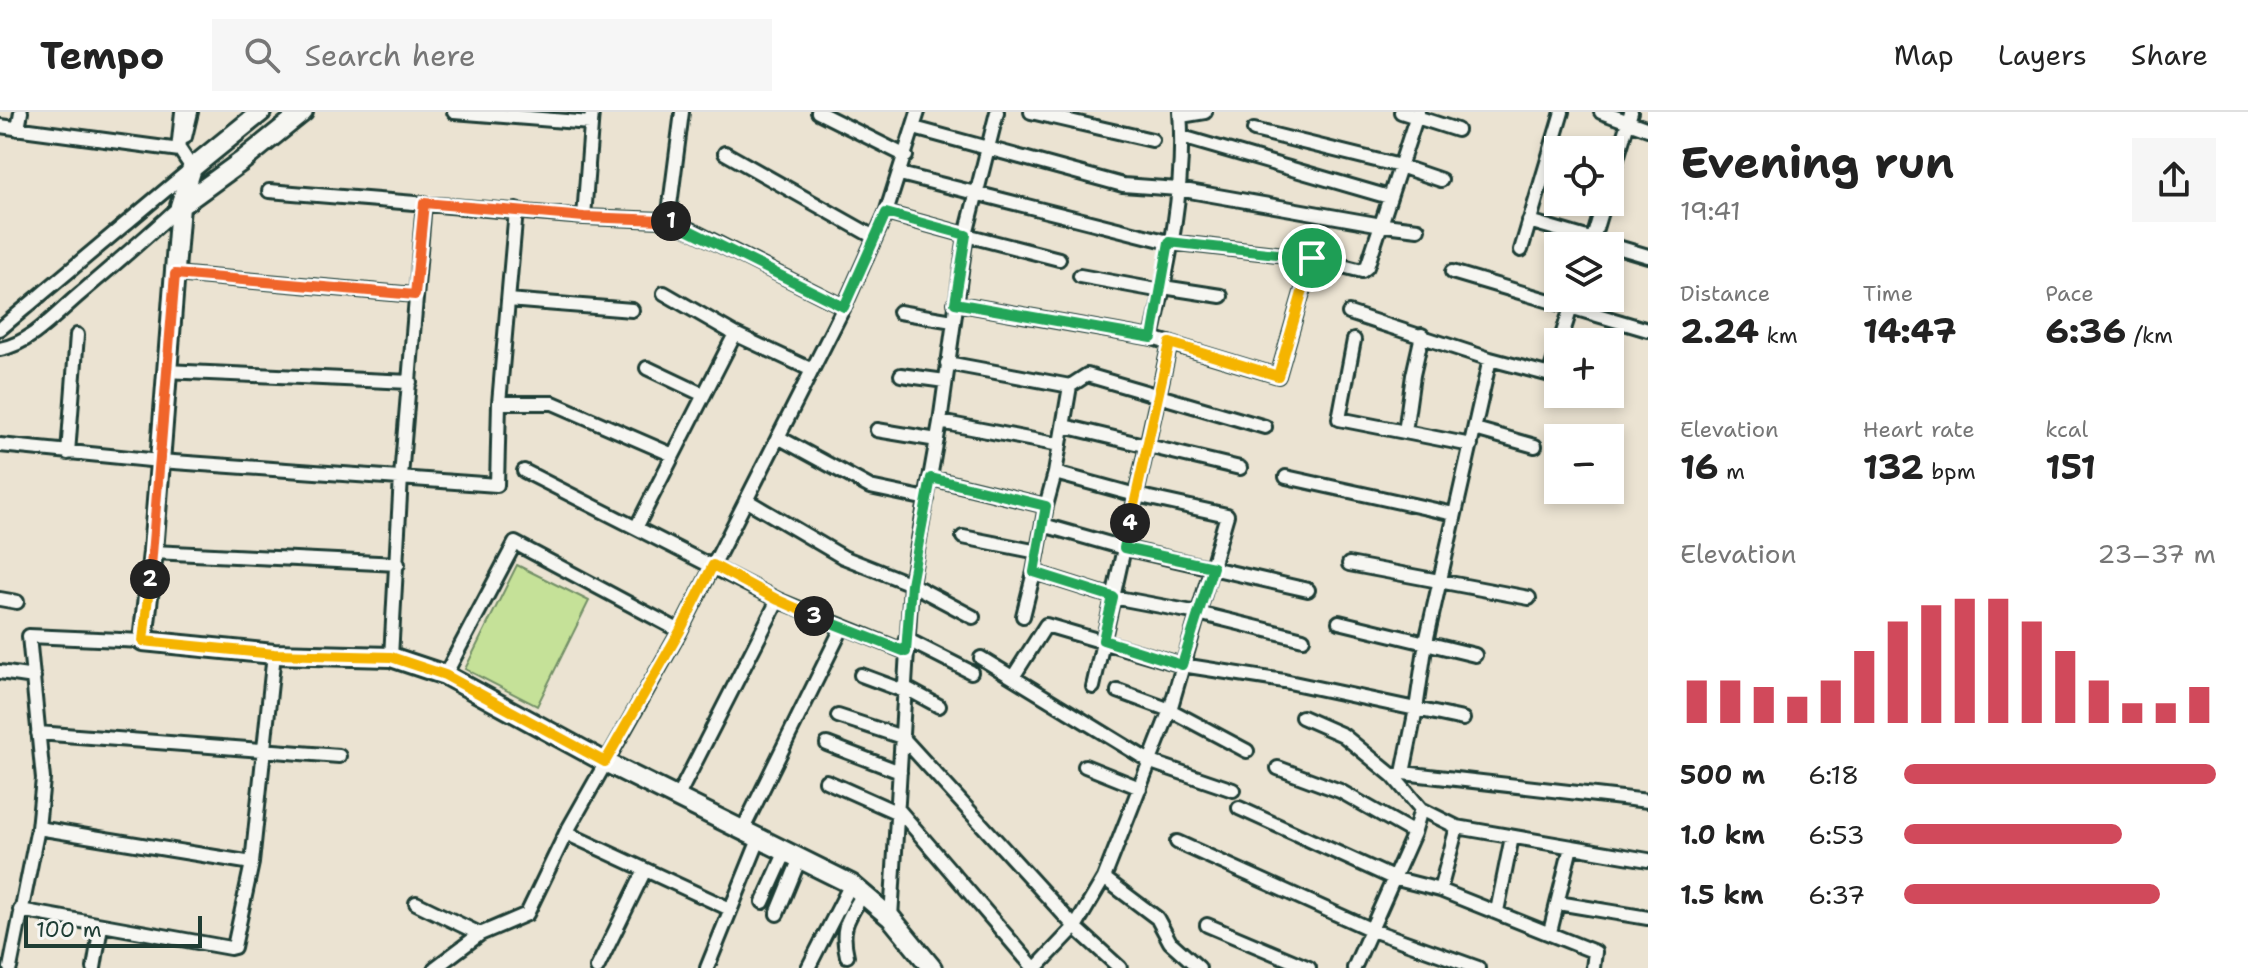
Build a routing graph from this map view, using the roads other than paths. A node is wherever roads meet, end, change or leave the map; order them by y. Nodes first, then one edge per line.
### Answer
1 (21, 112) edge
2 (182, 112) edge
3 (191, 112) edge
4 (261, 112) edge
5 (303, 112) edge
6 (454, 112) edge
7 (682, 112) edge
8 (818, 112) edge
9 (918, 112) edge
10 (997, 112) edge
11 (1031, 112) edge
12 (1205, 112) edge
13 (1401, 112) edge
14 (1562, 112) edge
15 (1601, 112) edge
16 (1181, 114) edge
17 (1417, 114) edge
18 (591, 117) edge
19 (1630, 117) edge
20 (0, 126) edge
21 (914, 128) junction
22 (18, 129) junction
23 (1648, 129) edge
24 (1254, 130) dead end
25 (1457, 130) dead end
26 (1624, 136) edge
27 (1182, 137) junction
28 (1152, 140) dead end
29 (179, 146) junction
30 (988, 149) junction
31 (725, 153) dead end
32 (906, 156) junction
33 (1400, 166) junction
34 (192, 168) junction
35 (900, 174) junction
36 (1441, 180) dead end
37 (1178, 189) junction
38 (269, 191) dead end
39 (977, 193) junction
40 (1389, 197) junction
41 (424, 203) junction
42 (180, 206) junction
43 (516, 210) junction
44 (886, 213) junction
45 (584, 217) junction
46 (667, 218) junction
47 (1529, 221) junction
48 (1380, 224) junction
49 (1418, 229) dead end
50 (1560, 232) edge
51 (966, 235) junction
52 (874, 237) junction
53 (1169, 242) junction
54 (1521, 250) dead end
55 (1624, 250) edge
56 (1648, 256) edge
57 (1312, 258) junction
58 (1059, 259) dead end
59 (1452, 272) dead end
60 (175, 274) junction
61 (1080, 276) dead end
62 (1162, 289) junction
63 (664, 293) dead end
64 (415, 295) junction
65 (1221, 296) dead end
66 (1544, 296) edge
67 (508, 300) junction
68 (955, 303) junction
69 (844, 307) junction
70 (632, 310) dead end
71 (899, 312) dead end
72 (1598, 312) edge
73 (1349, 313) dead end
74 (953, 321) junction
75 (0, 329) edge
76 (1648, 330) edge
77 (735, 334) junction
78 (77, 335) dead end
79 (1422, 335) junction
80 (1152, 338) junction
81 (1354, 340) dead end
82 (1170, 343) junction
83 (0, 349) edge
84 (1490, 359) junction
85 (947, 363) junction
86 (647, 368) dead end
87 (812, 370) junction
88 (165, 371) junction
89 (1544, 373) edge
90 (901, 375) dead end
91 (945, 381) junction
92 (410, 382) junction
93 (1070, 386) junction
94 (704, 395) junction
95 (1158, 397) junction
96 (499, 403) junction
97 (940, 422) junction
98 (1064, 426) junction
99 (1265, 427) dead end
100 (1475, 429) junction
101 (877, 430) dead end
102 (1405, 432) junction
103 (778, 437) junction
104 (937, 440) junction
105 (0, 445) edge
106 (1060, 445) junction
107 (1471, 445) junction
108 (1148, 446) junction
109 (1535, 446) dead end
110 (68, 453) junction
111 (673, 455) junction
112 (160, 461) junction
113 (1240, 468) dead end
114 (524, 471) dead end
115 (1055, 473) junction
116 (401, 477) junction
117 (1286, 477) dead end
118 (931, 478) junction
119 (1136, 495) junction
120 (927, 499) junction
121 (746, 500) junction
122 (1046, 506) junction
123 (1454, 514) junction
124 (1043, 525) junction
125 (637, 526) junction
126 (963, 537) dead end
127 (1124, 548) junction
128 (153, 552) junction
129 (1038, 552) junction
130 (398, 564) junction
131 (1349, 564) dead end
132 (713, 565) junction
133 (1213, 567) junction
134 (1034, 572) junction
135 (1440, 582) junction
136 (911, 584) junction
137 (1308, 590) dead end
138 (1113, 597) junction
139 (1529, 598) dead end
140 (0, 599) edge
141 (778, 600) junction
142 (17, 602) dead end
143 (1198, 613) junction
144 (1023, 616) dead end
145 (973, 617) dead end
146 (1339, 622) dead end
147 (842, 628) junction
148 (680, 631) junction
149 (1303, 639) dead end
150 (1103, 640) junction
151 (143, 641) junction
152 (1426, 642) junction
153 (906, 646) junction
154 (274, 654) junction
155 (1475, 655) dead end
156 (391, 657) junction
157 (981, 658) dead end
158 (1182, 665) junction
159 (0, 672) edge
160 (971, 672) dead end
161 (445, 675) junction
162 (861, 675) dead end
163 (34, 677) junction
164 (1013, 677) junction
165 (1093, 687) dead end
166 (904, 689) junction
167 (1118, 691) dead end
168 (939, 706) dead end
169 (1416, 709) junction
170 (1170, 710) junction
171 (838, 716) dead end
172 (1302, 717) dead end
173 (1463, 719) dead end
174 (38, 733) junction
175 (902, 737) junction
176 (827, 744) dead end
177 (263, 749) junction
178 (1247, 751) dead end
179 (339, 756) dead end
180 (605, 762) junction
181 (1151, 762) junction
182 (1085, 766) dead end
183 (1278, 768) dead end
184 (900, 772) junction
185 (1398, 774) junction
186 (826, 781) dead end
187 (1140, 788) junction
188 (1233, 790) dead end
189 (677, 798) junction
190 (1648, 801) edge
191 (1239, 808) dead end
192 (1421, 809) junction
193 (898, 810) junction
194 (1457, 827) junction
195 (38, 828) junction
196 (742, 831) junction
197 (566, 833) junction
198 (1414, 833) junction
199 (760, 837) junction
200 (1512, 837) junction
201 (1177, 842) dead end
202 (1571, 847) junction
203 (793, 854) junction
204 (1648, 860) edge
205 (252, 863) junction
206 (644, 872) junction
207 (1104, 878) junction
208 (1393, 878) junction
209 (857, 889) junction
210 (1440, 890) junction
211 (763, 902) dead end
212 (416, 903) dead end
213 (1558, 903) junction
214 (730, 909) junction
215 (20, 910) junction
216 (1497, 911) junction
217 (777, 914) dead end
218 (891, 918) junction
219 (1648, 918) edge
220 (1207, 925) dead end
221 (101, 926) junction
222 (1075, 927) junction
223 (1372, 930) junction
224 (1550, 932) junction
225 (480, 934) junction
226 (847, 956) dead end
227 (10, 968) edge
228 (94, 968) edge
229 (435, 968) edge
230 (597, 968) edge
231 (707, 968) edge
232 (808, 968) edge
233 (932, 968) edge
234 (1035, 968) edge
235 (1120, 968) edge
236 (1199, 968) edge
237 (1309, 968) edge
238 (1354, 968) edge
239 (1478, 968) edge
240 (1593, 968) edge

1 - 22 street
2 - 29 street
3 - 29 street
4 - 34 street
5 - 42 street
6 - 18 street
7 - 46 street
8 - 32 street
9 - 21 street
10 - 30 street
11 - 28 street
12 - 16 street
13 - 17 street
14 - 47 street
15 - 19 street
16 - 27 street
17 - 25 street
17 - 33 street
18 - 45 street
19 - 23 street
19 - 26 street
20 - 22 street
21 - 30 street
21 - 32 street
22 - 29 street
24 - 33 street
27 - 37 street
27 - 40 street
29 - 34 street
30 - 37 street
30 - 39 street
31 - 52 street
32 - 35 street
33 - 36 street
33 - 40 street
34 - 42 street
34 - 75 street
35 - 39 street
35 - 44 street
37 - 48 street
37 - 53 street
38 - 41 street
39 - 51 street
39 - 53 street
40 - 48 street
41 - 43 street
41 - 64 street
42 - 60 street
42 - 83 street
43 - 45 street
43 - 67 street
44 - 51 street
44 - 52 street
45 - 46 street
46 - 69 street
47 - 50 street
47 - 54 street
48 - 49 street
48 - 57 street
51 - 58 street
51 - 68 street
52 - 69 street
53 - 57 street
53 - 62 street
55 - 56 street
57 - 82 street
59 - 66 street
60 - 64 street
60 - 88 street
61 - 62 street
62 - 65 street
62 - 80 street
63 - 77 street
64 - 92 street
67 - 70 street
67 - 96 street
68 - 74 street
68 - 80 street
69 - 87 street
71 - 74 street
72 - 76 street
73 - 79 street
74 - 85 street
77 - 87 street
77 - 94 street
78 - 110 street
79 - 84 street
79 - 102 street
80 - 82 street
81 - 102 street
82 - 95 street
84 - 89 street
84 - 100 street
85 - 91 street
85 - 93 street
86 - 94 street
87 - 103 street
88 - 92 street
88 - 112 street
90 - 91 street
91 - 97 street
92 - 116 street
93 - 95 street
93 - 98 street
94 - 111 street
95 - 99 street
95 - 108 street
96 - 111 street
96 - 116 street
97 - 104 street
97 - 106 street
98 - 106 street
98 - 108 street
100 - 107 street
100 - 109 street
101 - 104 street
102 - 107 street
103 - 120 street
103 - 121 street
104 - 118 street
105 - 110 street
106 - 115 street
107 - 123 street
108 - 113 street
108 - 119 street
110 - 112 street
111 - 125 street
112 - 116 street
112 - 128 street
114 - 125 street
115 - 119 street
115 - 122 street
116 - 130 street
117 - 123 street
118 - 120 street
118 - 122 street
119 - 127 street
119 - 133 street
120 - 136 street
121 - 132 street
121 - 136 street
122 - 124 street
123 - 135 street
124 - 127 street
124 - 129 street
125 - 132 street
126 - 129 street
127 - 133 street
127 - 138 street
128 - 130 street
128 - 151 street
129 - 134 street
130 - 156 street
131 - 135 street
132 - 141 street
132 - 148 street
133 - 137 street
133 - 143 street
134 - 138 street
134 - 144 street
135 - 139 street
135 - 152 street
136 - 145 street
136 - 153 street
138 - 143 street
138 - 150 street
140 - 142 street
141 - 147 street
141 - 189 street
143 - 149 street
143 - 158 street
146 - 152 street
147 - 153 street
147 - 196 street
148 - 161 street
148 - 180 street
150 - 158 street
150 - 164 street
150 - 165 street
151 - 154 street
151 - 163 street
152 - 155 street
152 - 169 street
153 - 160 street
153 - 166 street
154 - 156 street
154 - 177 street
156 - 161 street
157 - 164 street
158 - 169 street
158 - 170 street
159 - 163 street
161 - 180 street
162 - 166 street
163 - 174 street
164 - 181 street
166 - 168 street
166 - 175 street
167 - 170 street
169 - 173 street
169 - 185 street
170 - 178 street
170 - 181 street
171 - 175 street
172 - 185 street
174 - 177 street
174 - 195 street
175 - 184 street
175 - 222 street
176 - 184 street
177 - 179 street
177 - 205 street
180 - 189 street
180 - 197 street
181 - 187 street
181 - 188 street
182 - 187 street
183 - 198 street
184 - 193 street
185 - 190 street
185 - 192 street
186 - 193 street
187 - 207 street
189 - 196 street
191 - 208 street
192 - 194 street
192 - 198 street
193 - 218 street
193 - 234 street
194 - 200 street
194 - 210 street
195 - 205 street
195 - 215 street
196 - 199 street
197 - 206 street
197 - 225 street
198 - 208 street
199 - 203 street
199 - 214 street
200 - 202 street
200 - 216 street
201 - 223 street
202 - 204 street
202 - 213 street
203 - 209 street
203 - 211 street
203 - 217 street
205 - 221 street
206 - 214 street
206 - 230 street
207 - 222 street
207 - 236 street
208 - 210 street
208 - 223 street
209 - 218 street
209 - 226 street
209 - 232 street
210 - 216 street
212 - 225 street
213 - 219 street
213 - 224 street
214 - 231 street
215 - 221 street
215 - 227 street
216 - 224 street
218 - 233 street
220 - 237 street
221 - 228 street
222 - 234 street
222 - 235 street
223 - 238 street
223 - 239 street
224 - 240 street
225 - 229 street

